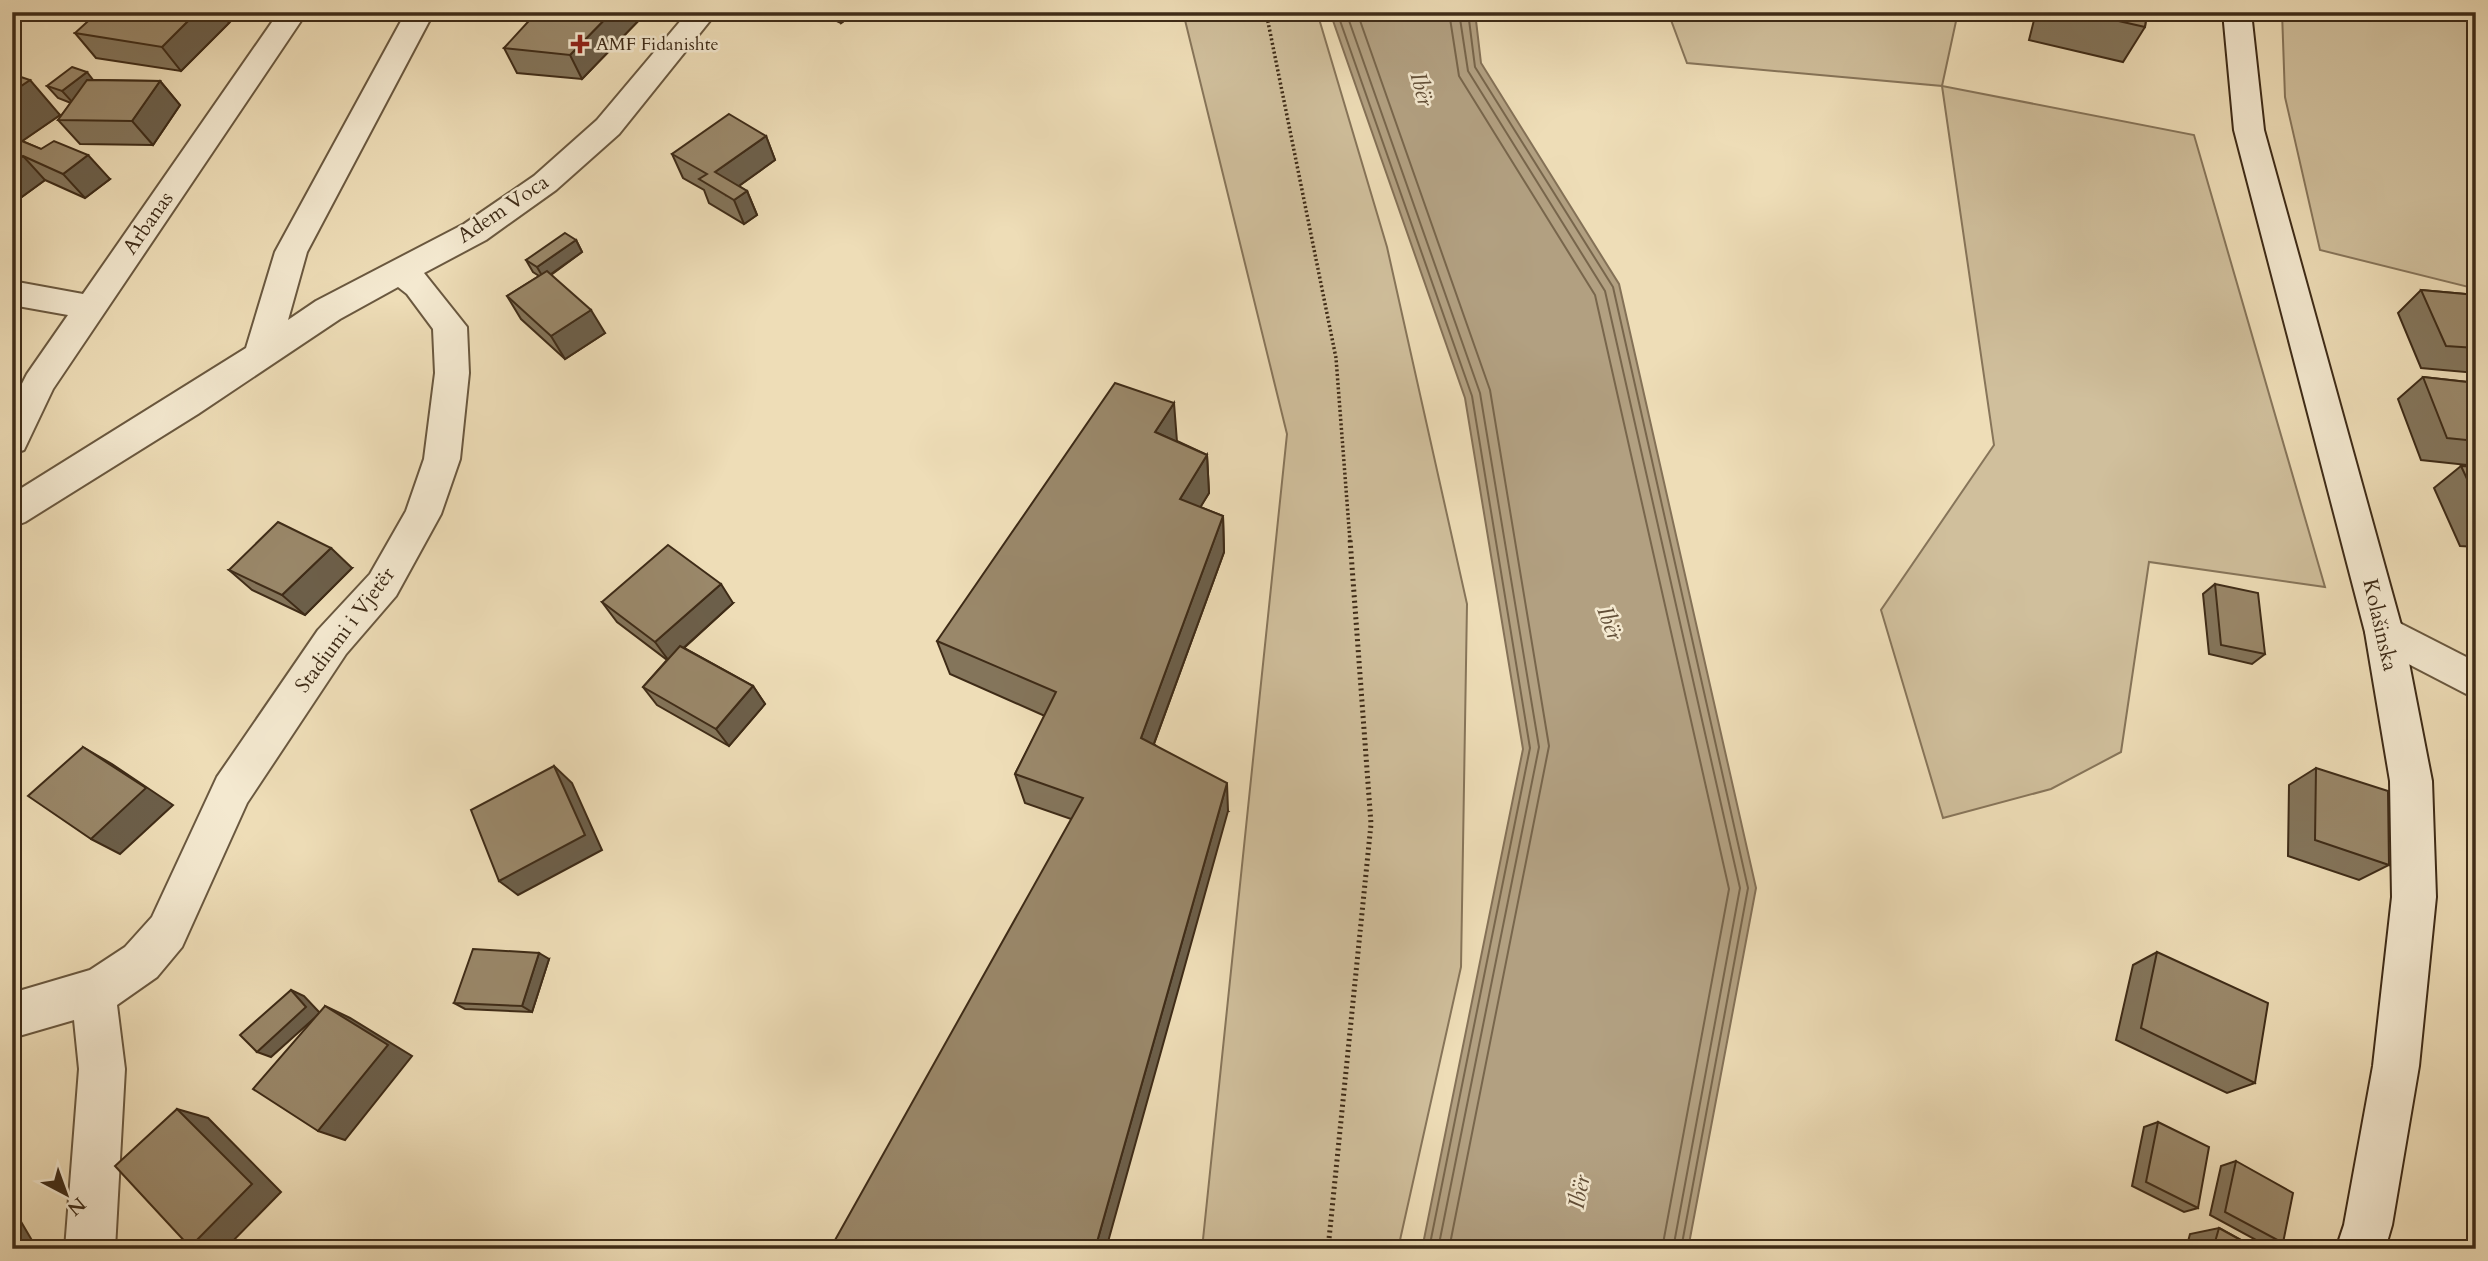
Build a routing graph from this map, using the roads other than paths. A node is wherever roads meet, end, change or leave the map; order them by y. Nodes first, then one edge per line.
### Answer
1 (293, 12) edge
2 (420, 12) edge
3 (703, 12) edge
4 (2237, 12) edge
5 (399, 272) junction
6 (12, 293) edge
7 (90, 307) junction
8 (261, 355) junction
9 (12, 440) edge
10 (12, 512) edge
11 (2384, 632) junction
12 (2476, 682) edge
13 (93, 992) junction
14 (12, 1016) edge
15 (90, 1249) edge
16 (2360, 1249) edge

1 - 7 street, Arbanas
2 - 8 street
3 - 5 street, Adem Voca
4 - 11 street, Kolašinska
5 - 8 street, Adem Voca
5 - 13 street, Stadiumi i Vjetër
6 - 7 street
7 - 9 street, Arbanas
8 - 10 street, Adem Voca
11 - 12 street
11 - 16 street, Kolašinska
13 - 14 street, Stadiumi i Vjetër
13 - 15 street

